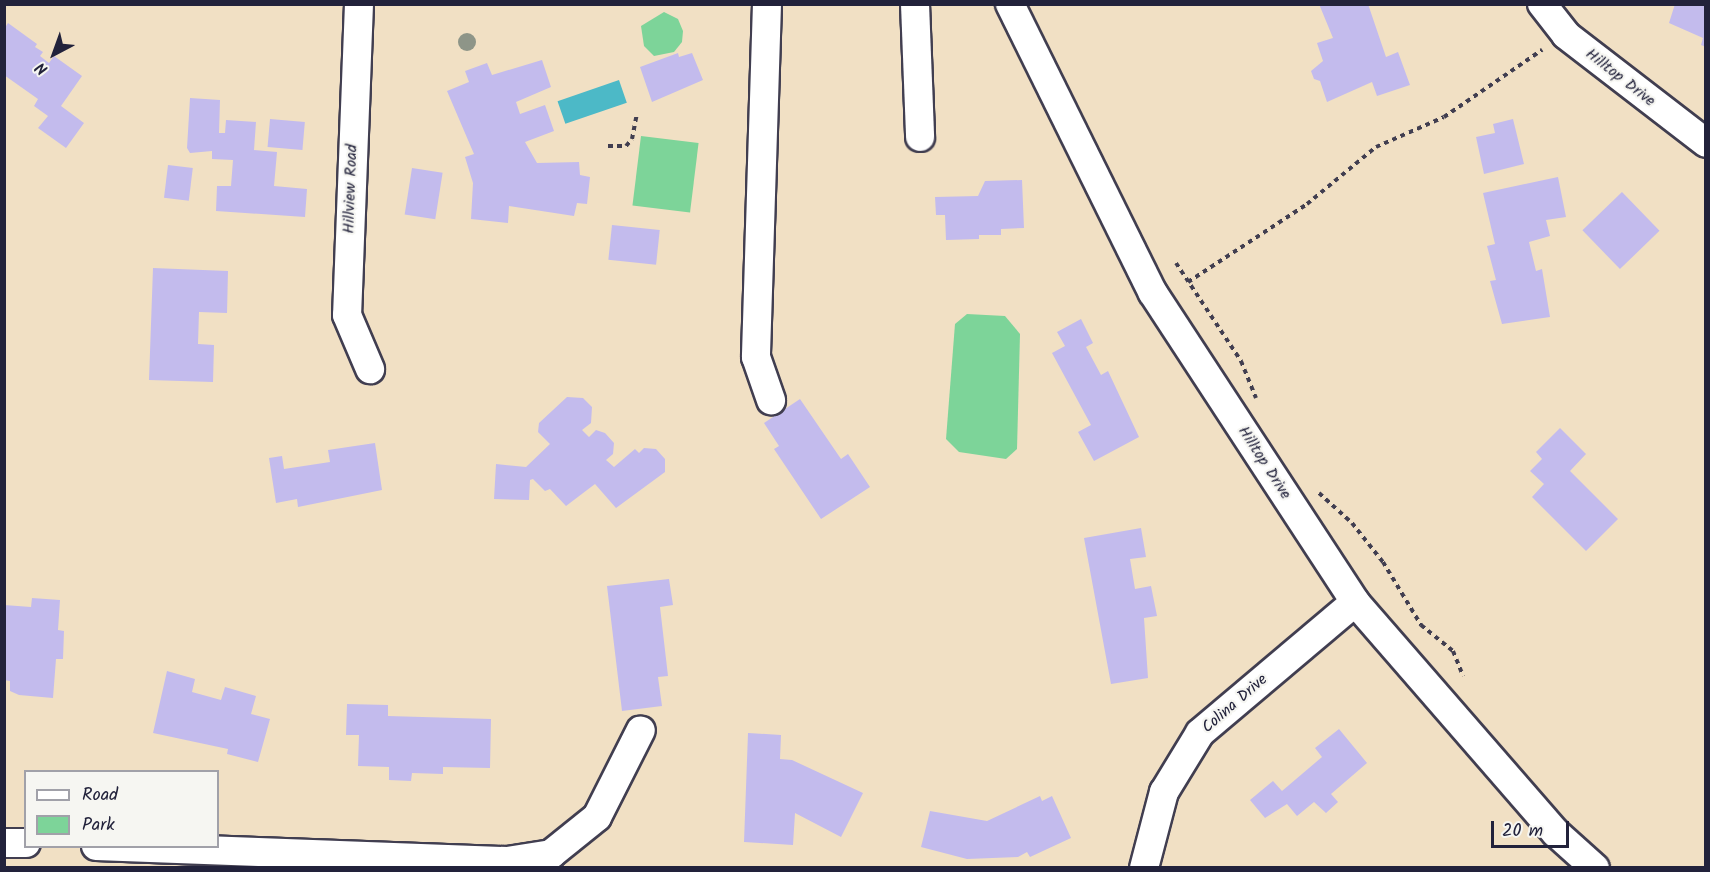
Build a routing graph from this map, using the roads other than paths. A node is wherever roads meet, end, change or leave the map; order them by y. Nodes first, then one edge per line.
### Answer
1 (359, 4) edge
2 (767, 4) edge
3 (915, 4) edge
4 (1010, 4) edge
5 (1542, 4) edge
6 (920, 137) dead end
7 (1706, 143) edge
8 (370, 369) dead end
9 (771, 399) dead end
10 (1355, 602) junction
11 (641, 730) dead end
12 (4, 843) edge
13 (24, 843) edge
14 (151, 848) edge
15 (1582, 862) edge
16 (1144, 867) edge

1 - 8 street, Hillview Road
2 - 9 street
3 - 6 street
4 - 10 street, Hilltop Drive
5 - 7 street, Hilltop Drive
10 - 15 street, Hilltop Drive
10 - 16 street, Colina Drive
11 - 14 street
12 - 13 street

